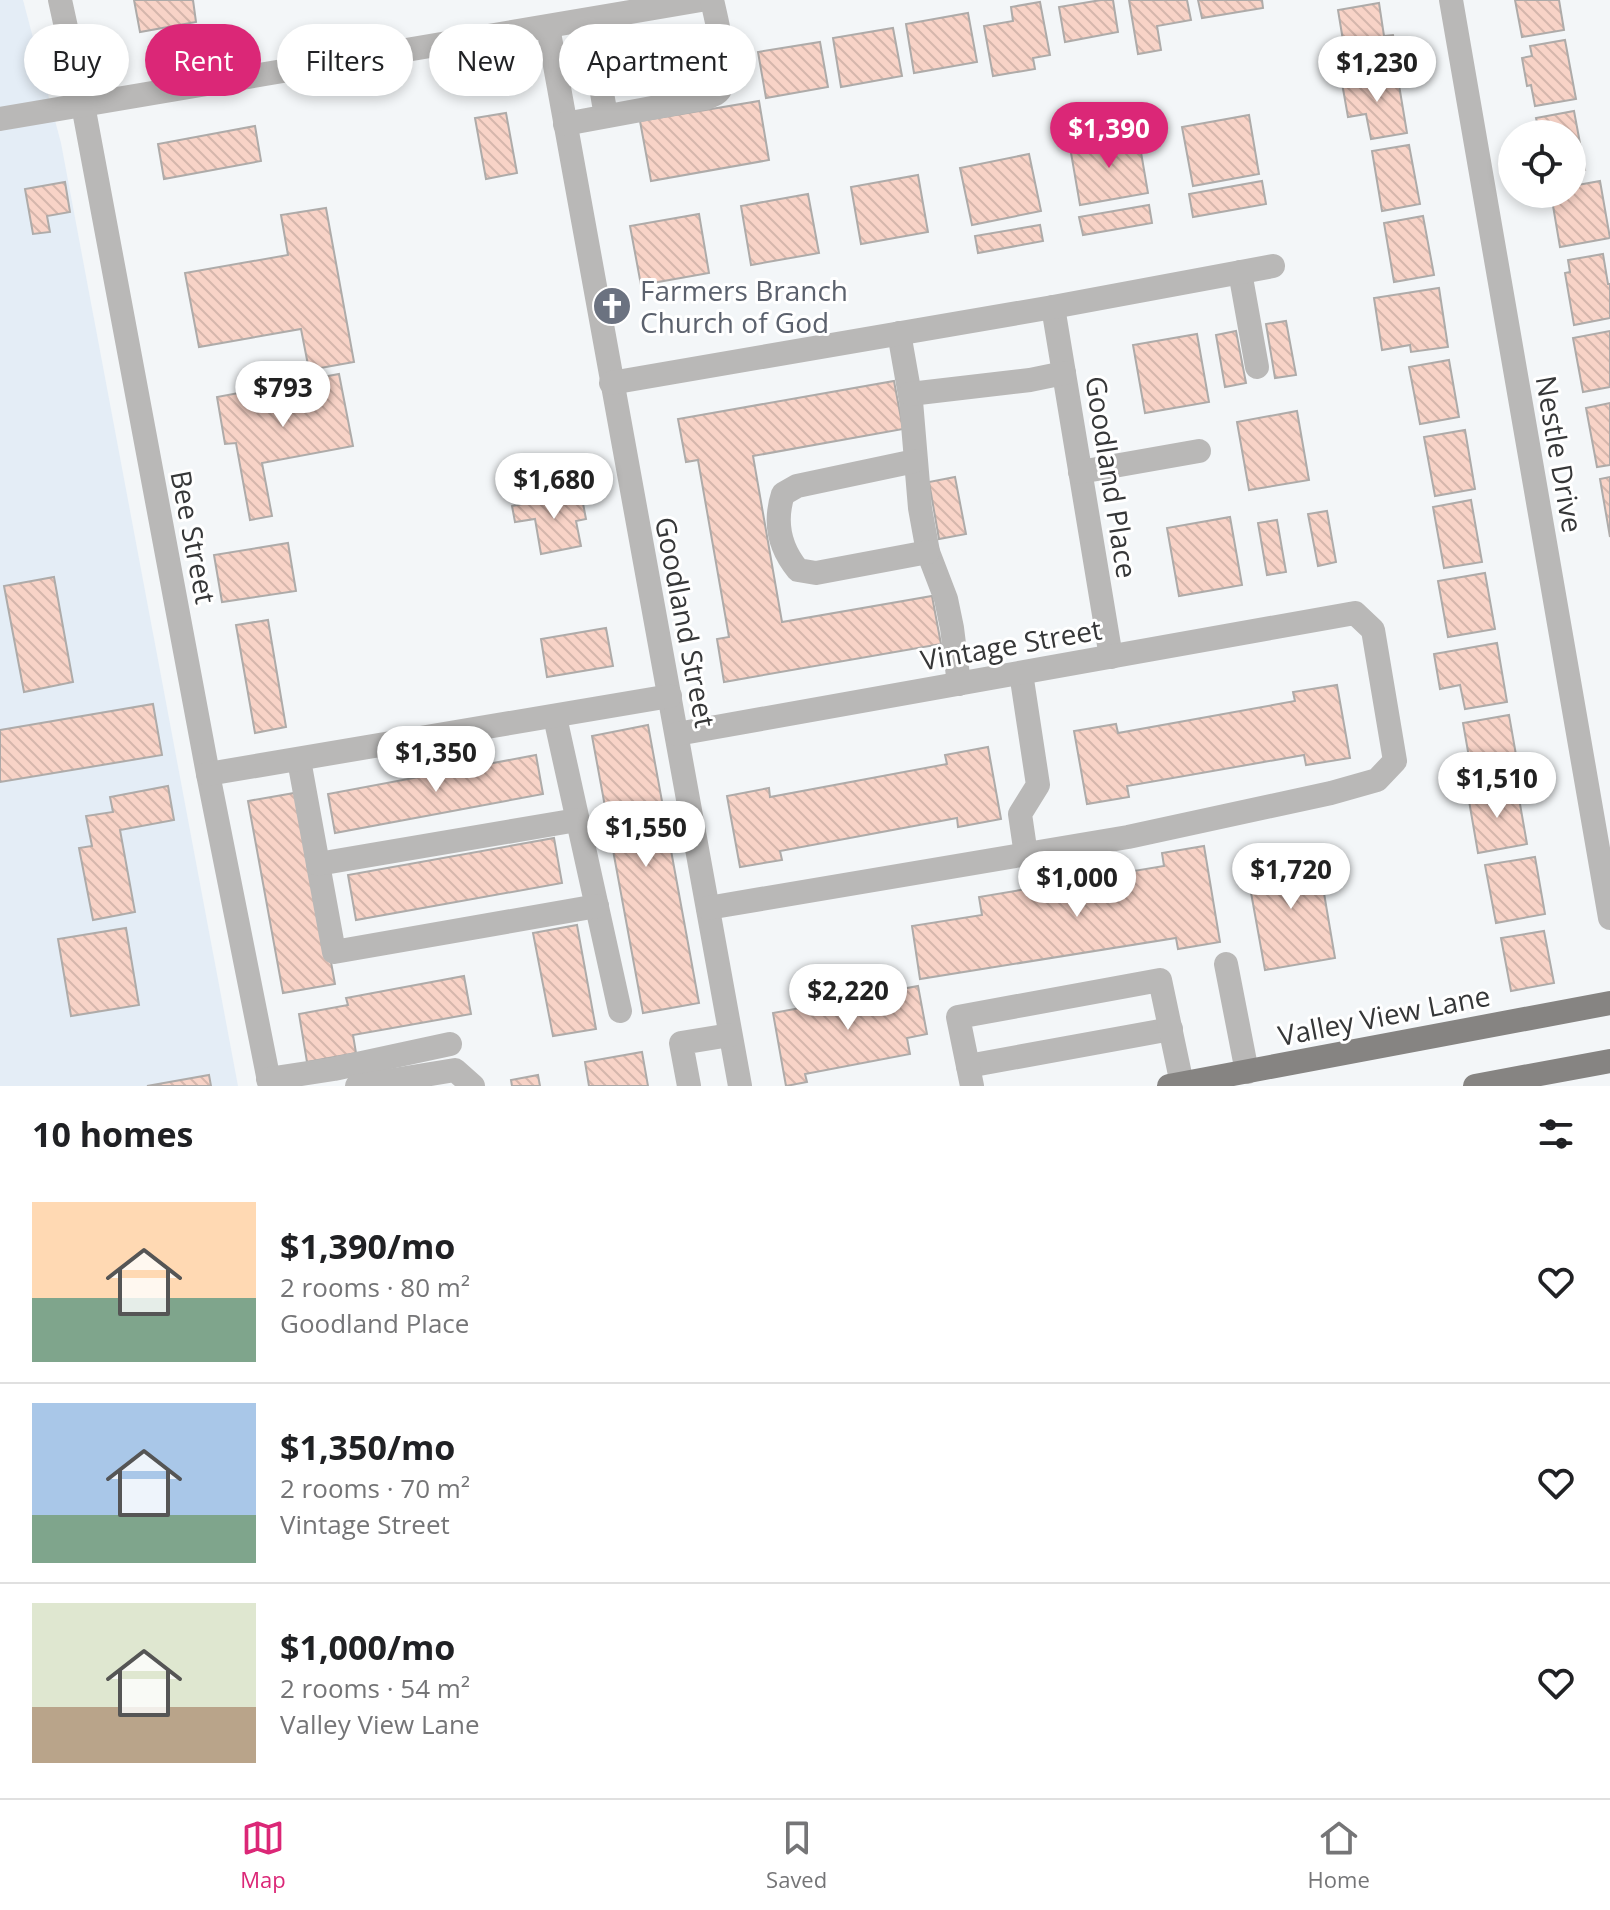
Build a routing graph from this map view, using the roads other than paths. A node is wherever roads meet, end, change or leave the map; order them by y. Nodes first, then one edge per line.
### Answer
1 (60, 0) edge
2 (701, 0) edge
3 (712, 0) edge
4 (1451, 0) edge
5 (717, 24) edge
6 (548, 27) junction
7 (603, 96) edge
8 (710, 96) edge
9 (83, 105) junction
10 (606, 116) junction
11 (0, 119) edge
12 (565, 124) junction
13 (1273, 266) dead end
14 (1240, 272) junction
15 (1053, 307) junction
16 (899, 333) junction
17 (1257, 367) dead end
18 (1064, 373) junction
19 (611, 383) junction
20 (910, 394) junction
21 (1199, 451) dead end
22 (915, 461) junction
23 (1080, 472) junction
24 (928, 552) junction
25 (1111, 657) junction
26 (1021, 673) junction
27 (959, 684) junction
28 (670, 696) junction
29 (555, 717) junction
30 (677, 734) junction
31 (299, 760) junction
32 (208, 774) junction
33 (577, 820) junction
34 (1026, 855) junction
35 (318, 864) junction
36 (597, 906) junction
37 (708, 908) junction
38 (1610, 918) edge
39 (1226, 964) dead end
40 (1610, 1003) edge
41 (620, 1011) dead end
42 (1171, 1029) junction
43 (730, 1035) junction
44 (450, 1044) dead end
45 (1609, 1064) edge
46 (970, 1076) edge
47 (1238, 1077) edge
48 (1275, 1077) edge
49 (269, 1082) edge
50 (1518, 1082) edge
51 (1176, 1085) edge
52 (357, 1086) edge
53 (473, 1086) edge
54 (689, 1086) edge
55 (740, 1086) edge
56 (1475, 1086) edge

1 - 9 street, Bee Street
2 - 6 street
3 - 5 street
4 - 38 street, Nestle Drive
6 - 9 street
6 - 12 street, Goodland Street
7 - 10 street
8 - 10 street
9 - 11 street
9 - 32 street, Bee Street
10 - 12 street
12 - 19 street, Goodland Street
13 - 14 street
14 - 15 street
14 - 17 street
15 - 16 street
15 - 18 street, Goodland Place
16 - 19 street
16 - 20 street
18 - 20 street
18 - 23 street, Goodland Place
19 - 28 street, Goodland Street
20 - 22 street
21 - 23 street
22 - 24 street
22 - 24 street
23 - 25 street, Goodland Place
24 - 27 street
25 - 26 street, Vintage Street
25 - 34 street, Vintage Street
26 - 27 street, Vintage Street
26 - 34 street
27 - 30 street, Vintage Street
28 - 29 street
28 - 30 street, Goodland Street
29 - 31 street
29 - 33 street
30 - 37 street, Goodland Street
31 - 32 street
31 - 35 street
32 - 49 street, Bee Street
33 - 35 street
33 - 36 street
34 - 37 street
35 - 36 street
36 - 41 street
37 - 43 street, Goodland Street
39 - 47 street
40 - 48 main road, Valley View Lane
42 - 46 street
42 - 46 street
42 - 51 street
43 - 54 street
43 - 55 street, Goodland Street
44 - 49 street
45 - 50 main road
47 - 48 main road, Valley View Lane
47 - 51 main road, Valley View Lane
50 - 56 main road
52 - 53 street

